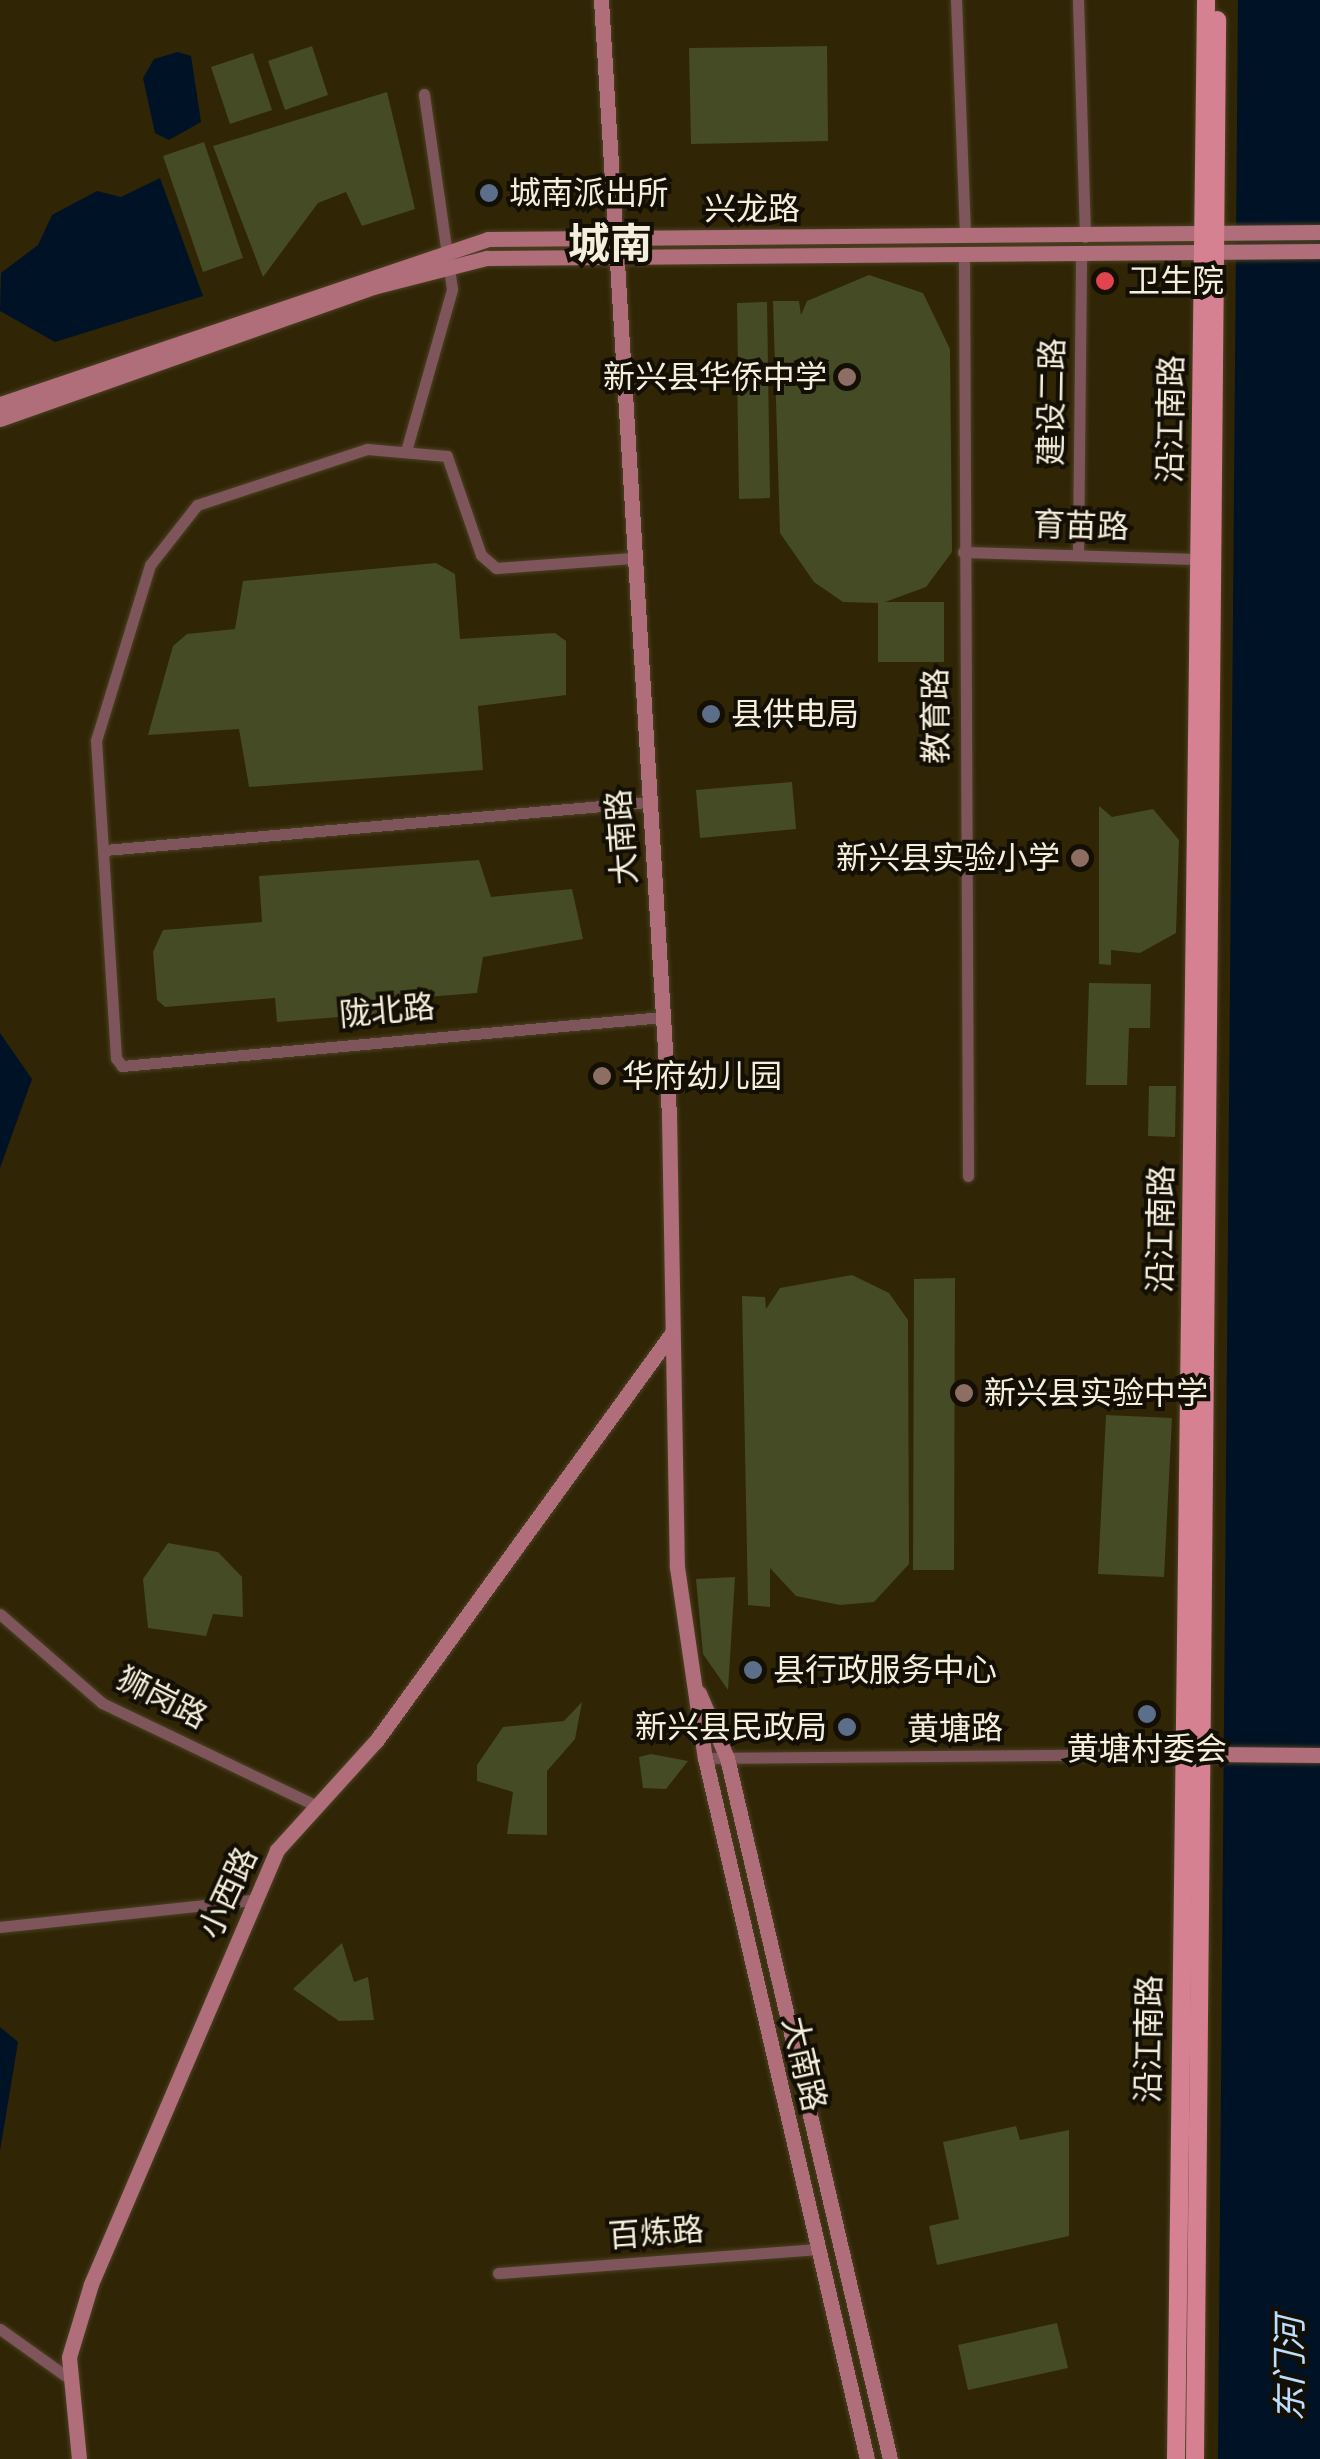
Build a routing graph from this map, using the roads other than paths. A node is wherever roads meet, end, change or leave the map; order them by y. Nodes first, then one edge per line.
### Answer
1 (602, 0) edge
2 (956, 0) edge
3 (1078, 0) edge
4 (1206, 0) edge
5 (1216, 0) edge
6 (424, 94) dead end
7 (1320, 232) edge
8 (616, 236) junction
9 (965, 236) junction
10 (1086, 236) junction
11 (1220, 245) junction
12 (442, 248) junction
13 (1320, 251) edge
14 (964, 254) junction
15 (1081, 254) junction
16 (616, 256) junction
17 (449, 265) junction
18 (0, 404) edge
19 (0, 419) edge
20 (406, 451) junction
21 (1078, 551) junction
22 (963, 552) junction
23 (632, 558) junction
24 (1198, 559) junction
25 (648, 802) junction
26 (105, 850) junction
27 (662, 1017) junction
28 (968, 1176) dead end
29 (672, 1333) junction
30 (0, 1614) edge
31 (690, 1671) junction
32 (1182, 1754) junction
33 (1206, 1754) junction
34 (1320, 1755) edge
35 (705, 1758) junction
36 (727, 1758) junction
37 (316, 1806) junction
38 (254, 1900) junction
39 (0, 1928) edge
40 (819, 2248) junction
41 (498, 2273) dead end
42 (0, 2329) edge
43 (70, 2379) junction
44 (80, 2459) edge
45 (868, 2459) edge
46 (890, 2459) edge
47 (1176, 2459) edge
48 (1195, 2459) edge

1 - 8 street, 大南路
2 - 9 street
3 - 10 street
4 - 11 main road, 沿江南路
5 - 11 main road, 沿江南路
6 - 12 street
7 - 11 street
8 - 9 street, 兴龙路
8 - 12 street, 兴龙路
8 - 16 street, 大南路
9 - 10 street, 兴龙路
10 - 11 street, 兴龙路
11 - 13 street
11 - 15 street, 兴龙路
11 - 24 main road, 沿江南路
11 - 33 main road, 沿江南路
12 - 17 street
12 - 18 street, 兴龙路
14 - 15 street, 兴龙路
14 - 16 street, 兴龙路
14 - 22 street, 教育路
15 - 21 street, 建设二路
16 - 17 street, 兴龙路
16 - 23 street, 大南路
17 - 19 street, 兴龙路
17 - 20 street
20 - 23 street
20 - 26 street
21 - 22 street, 育苗路
21 - 24 street, 育苗路
22 - 28 street, 教育路
23 - 25 street, 大南路
24 - 32 main road, 沿江南路
25 - 26 street
25 - 27 street, 大南路
26 - 27 street, 陇北路
27 - 29 street, 大南路
29 - 31 street, 大南路
29 - 37 street, 小西路
30 - 37 street, 狮岗路
31 - 35 street, 大南路
31 - 36 street, 大南路
32 - 33 street, 黄塘路
32 - 36 street, 黄塘路
32 - 47 main road, 沿江南路
33 - 34 street
33 - 48 main road, 沿江南路
35 - 36 street, 黄塘路
35 - 40 street, 大南路
36 - 46 street, 大南路
37 - 38 street, 小西路
38 - 39 street
38 - 43 street, 小西路
40 - 41 street, 百炼路
40 - 45 street, 大南路
42 - 43 street
43 - 44 street, 小西路

